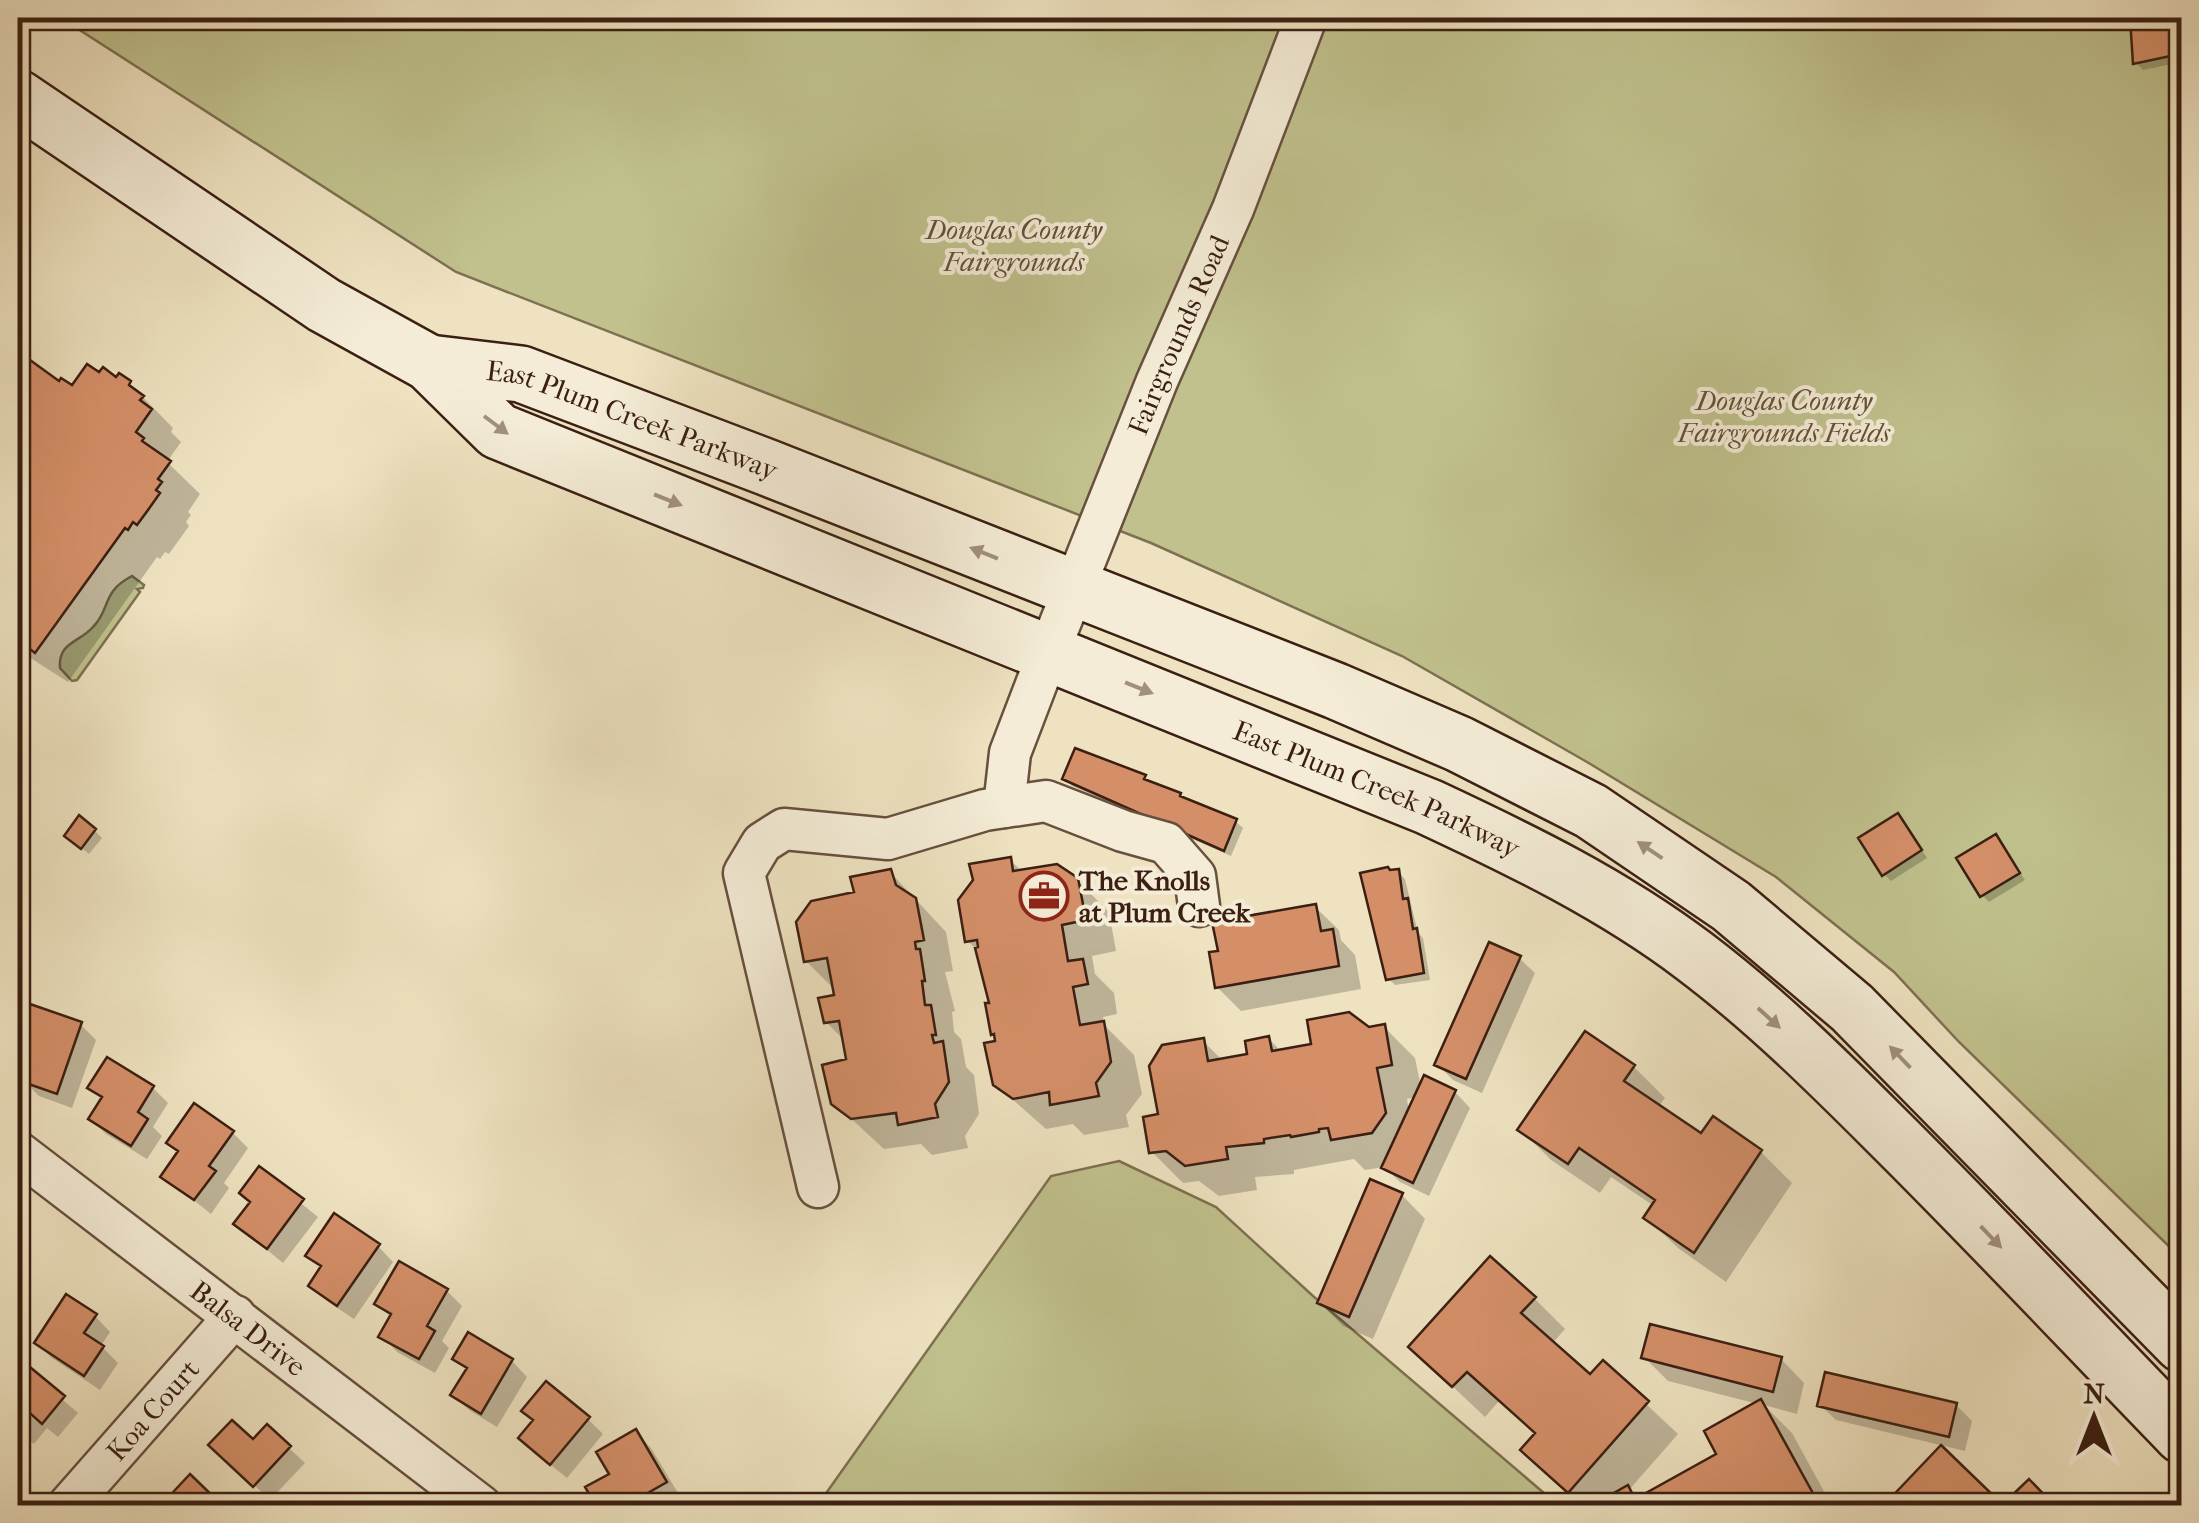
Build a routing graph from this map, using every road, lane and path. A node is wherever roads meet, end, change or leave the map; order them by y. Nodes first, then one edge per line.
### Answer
1 (1306, 18) edge
2 (18, 98) edge
3 (429, 363) junction
4 (1074, 589) junction
5 (1048, 651) junction
6 (1004, 807) junction
7 (1199, 906) dead end
8 (18, 1152) edge
9 (818, 1187) dead end
10 (235, 1316) junction
11 (2182, 1344) edge
12 (2182, 1435) edge
13 (68, 1506) edge
14 (481, 1506) edge

1 - 4 street, Fairgrounds Road
2 - 3 main road, East Plum Creek Parkway
4 -> 3 main road, East Plum Creek Parkway
3 -> 5 main road, East Plum Creek Parkway
4 - 5 street, Fairgrounds Road
11 -> 4 main road, East Plum Creek Parkway
5 - 6 street, Fairgrounds Road
5 -> 12 main road, East Plum Creek Parkway
6 - 7 street
6 - 9 street
8 - 10 street, Balsa Drive
10 - 13 street, Koa Court
10 - 14 street, Balsa Drive

